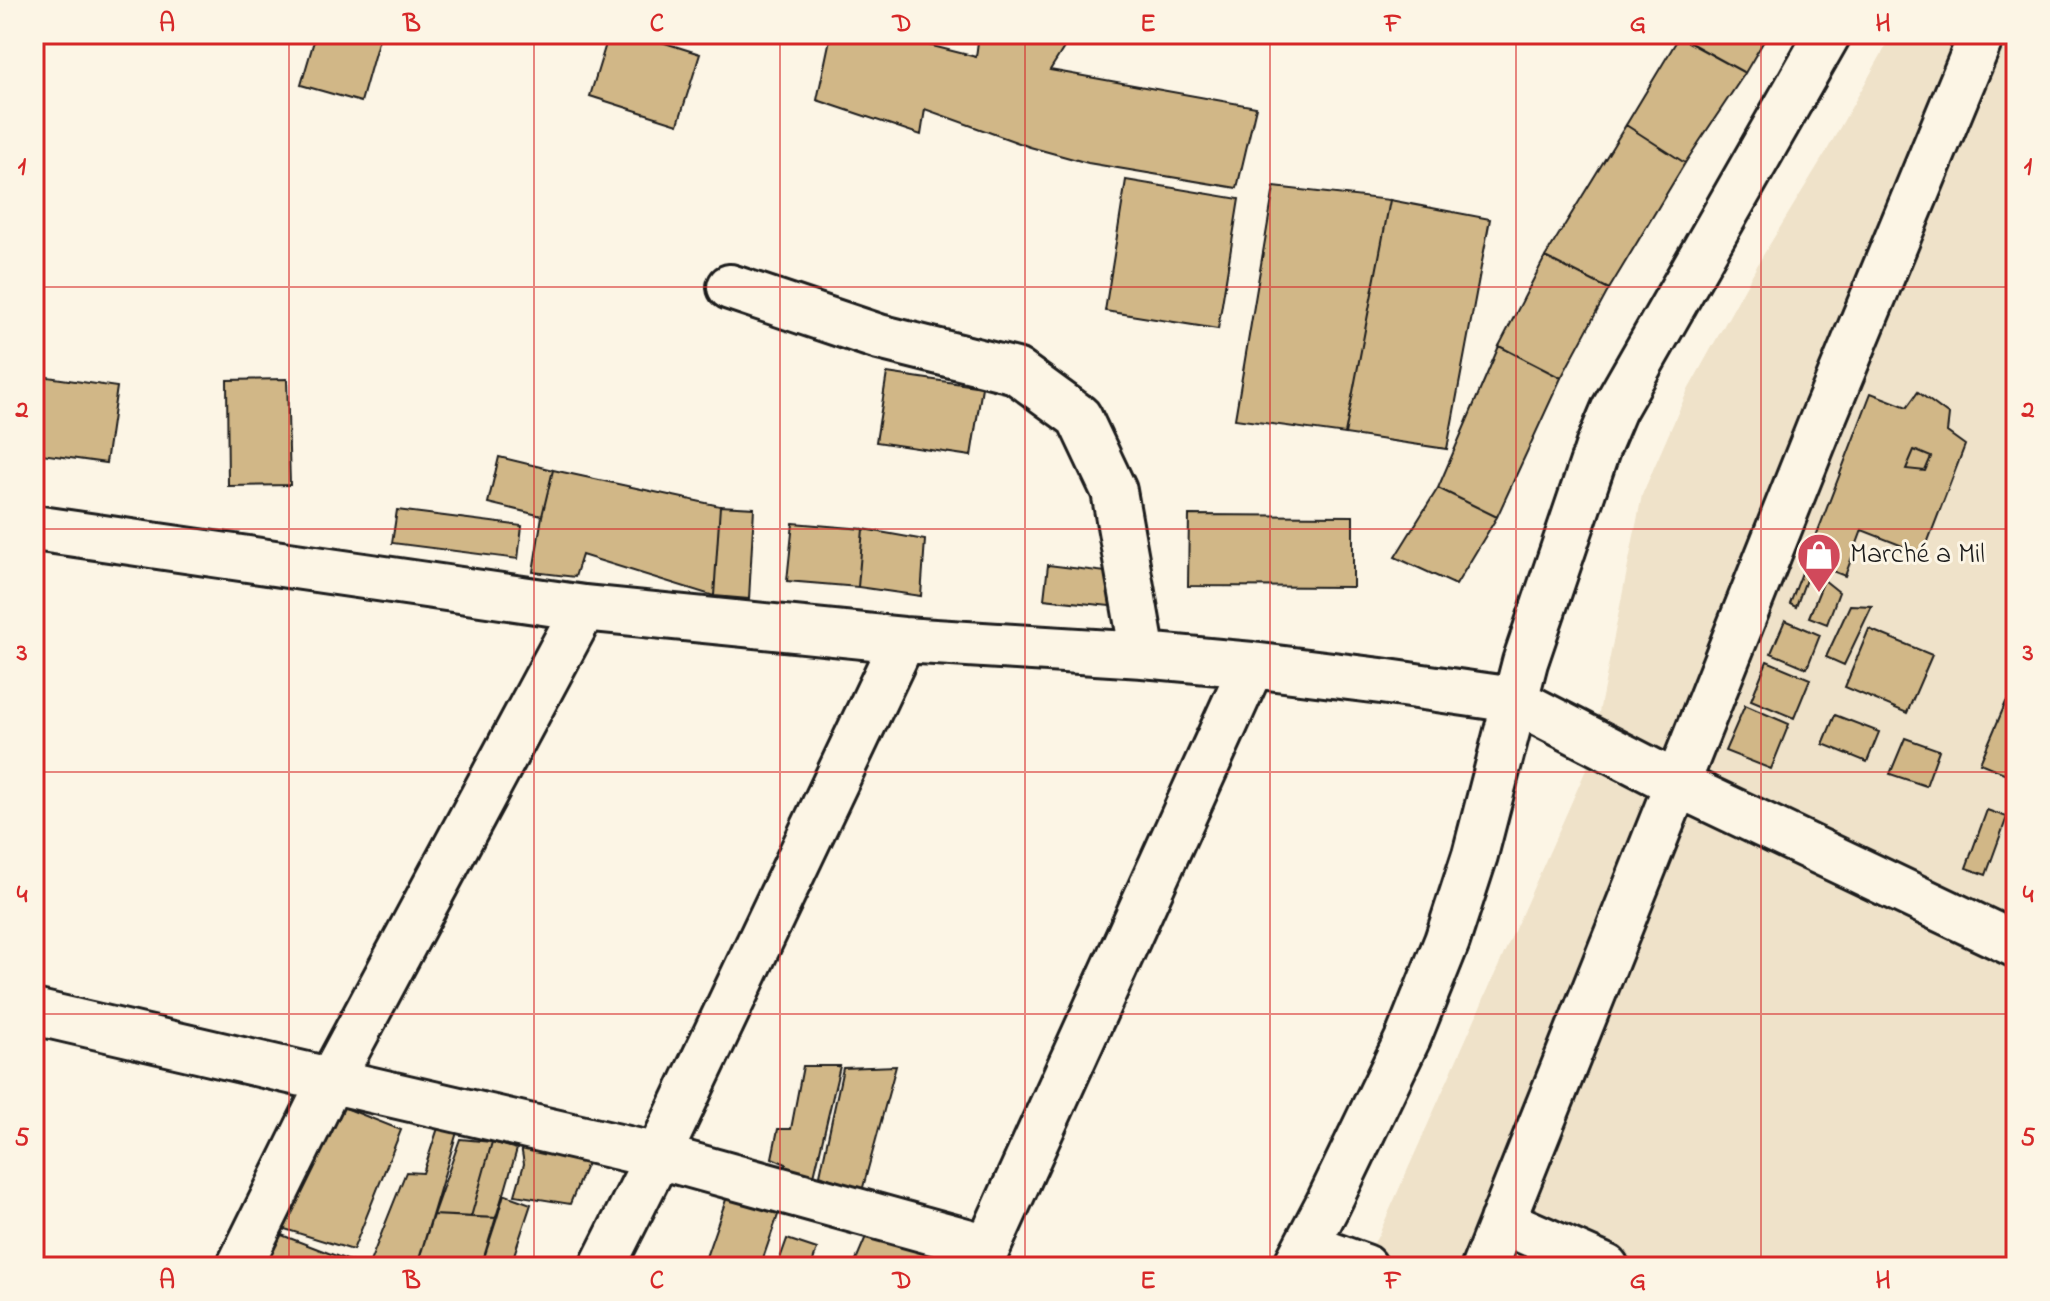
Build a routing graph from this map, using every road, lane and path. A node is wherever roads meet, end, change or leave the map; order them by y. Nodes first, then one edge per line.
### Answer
1 (1828, 34) edge
2 (1982, 34) edge
3 (730, 287) dead end
4 (34, 528) edge
5 (584, 608) junction
6 (903, 640) junction
7 (1143, 655) junction
8 (1252, 665) junction
9 (1514, 700) junction
10 (1677, 784) junction
11 (2016, 945) edge
12 (34, 1012) edge
13 (331, 1080) junction
14 (658, 1156) junction
15 (1502, 1221) junction
16 (983, 1257) edge
17 (1301, 1257) edge
18 (239, 1267) edge
19 (602, 1267) edge
20 (1365, 1267) edge
21 (1484, 1267) edge
22 (1606, 1267) edge

1 - 9 street
2 - 10 street
3 - 7 street
4 - 5 street
5 - 6 street
5 - 13 street
6 - 7 street
6 - 14 street
7 - 8 street
8 - 9 street
8 - 16 street
9 - 10 street
9 - 17 street
10 - 11 street
10 - 15 street
12 - 13 street
13 - 14 street
13 - 18 street
14 - 16 street
14 - 19 street
15 - 21 street
15 - 22 street
17 - 20 street

